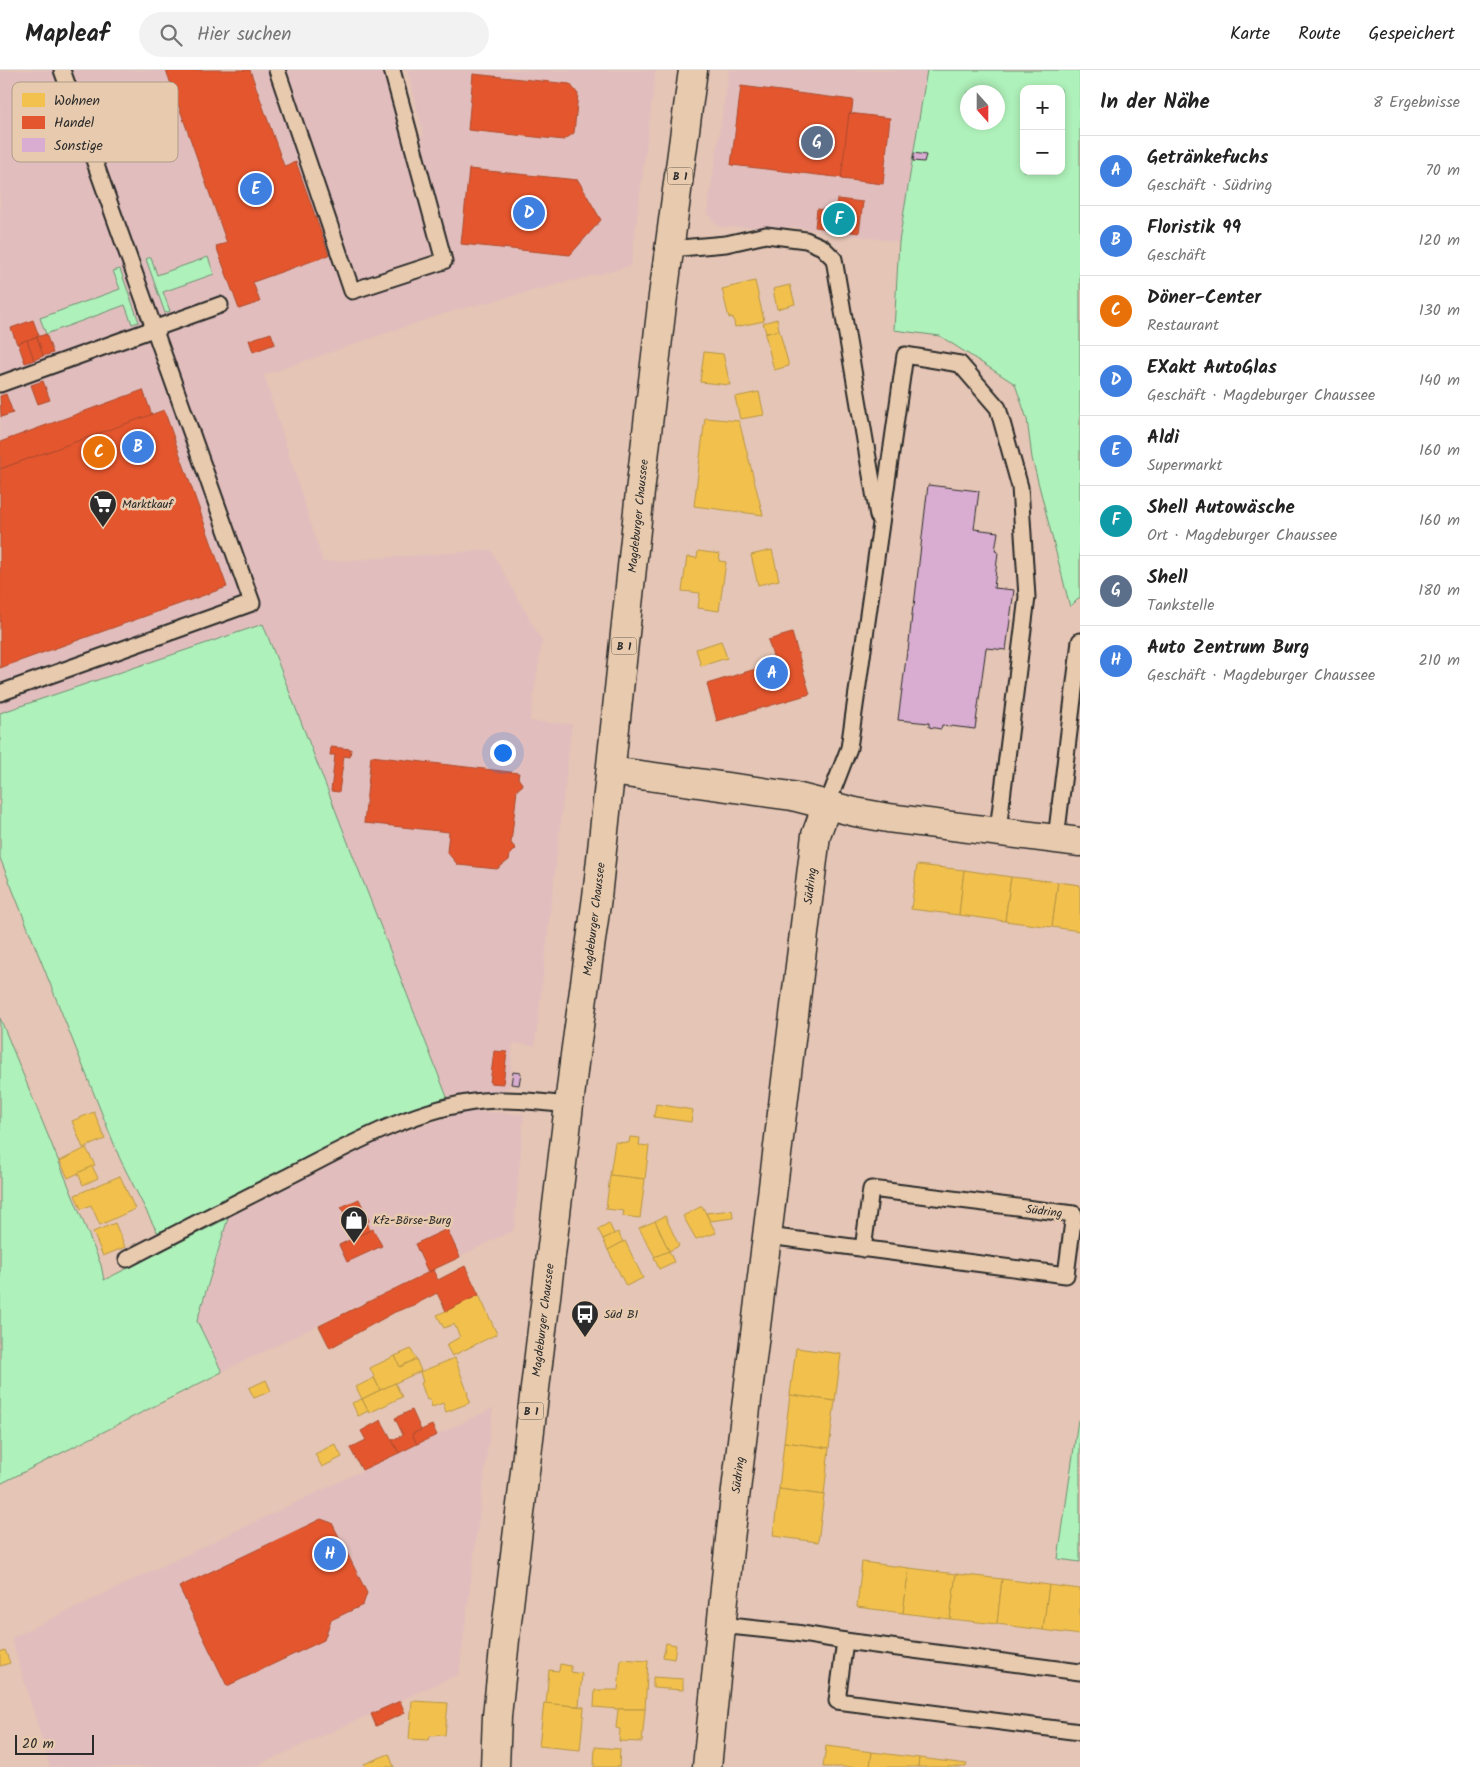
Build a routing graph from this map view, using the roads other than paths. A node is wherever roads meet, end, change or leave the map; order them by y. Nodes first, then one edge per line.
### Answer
1 (62, 70) edge
2 (277, 70) edge
3 (392, 70) edge
4 (693, 70) edge
5 (66, 82) edge
6 (95, 162) edge
7 (669, 249) junction
8 (220, 305) dead end
9 (154, 329) junction
10 (0, 384) edge
11 (880, 530) junction
12 (1079, 650) edge
13 (0, 693) edge
14 (611, 771) junction
15 (826, 805) junction
16 (998, 830) junction
17 (1068, 840) edge
18 (569, 1105) junction
19 (768, 1236) junction
20 (863, 1249) junction
21 (127, 1259) dead end
22 (720, 1625) junction
23 (845, 1641) junction
24 (1080, 1672) edge
25 (1080, 1732) edge
26 (495, 1767) edge
27 (707, 1767) edge

1 - 5 lane
2 - 3 lane
4 - 7 main road, Magdeburger Chaussee / B 1
6 - 9 lane
7 - 11 lane
7 - 14 main road, Magdeburger Chaussee / B 1
8 - 9 lane
9 - 10 lane
9 - 13 lane
11 - 15 lane
11 - 16 lane
12 - 17 lane
14 - 15 main road
14 - 18 main road, Magdeburger Chaussee / B 1
15 - 16 main road
15 - 19 main road, Südring
16 - 17 main road
18 - 21 lane
18 - 26 main road, Magdeburger Chaussee / B 1
19 - 20 lane, Südring
19 - 22 main road, Südring
20 - 20 lane, Südring
22 - 23 lane
22 - 27 main road, Südring
23 - 24 lane
23 - 25 lane

